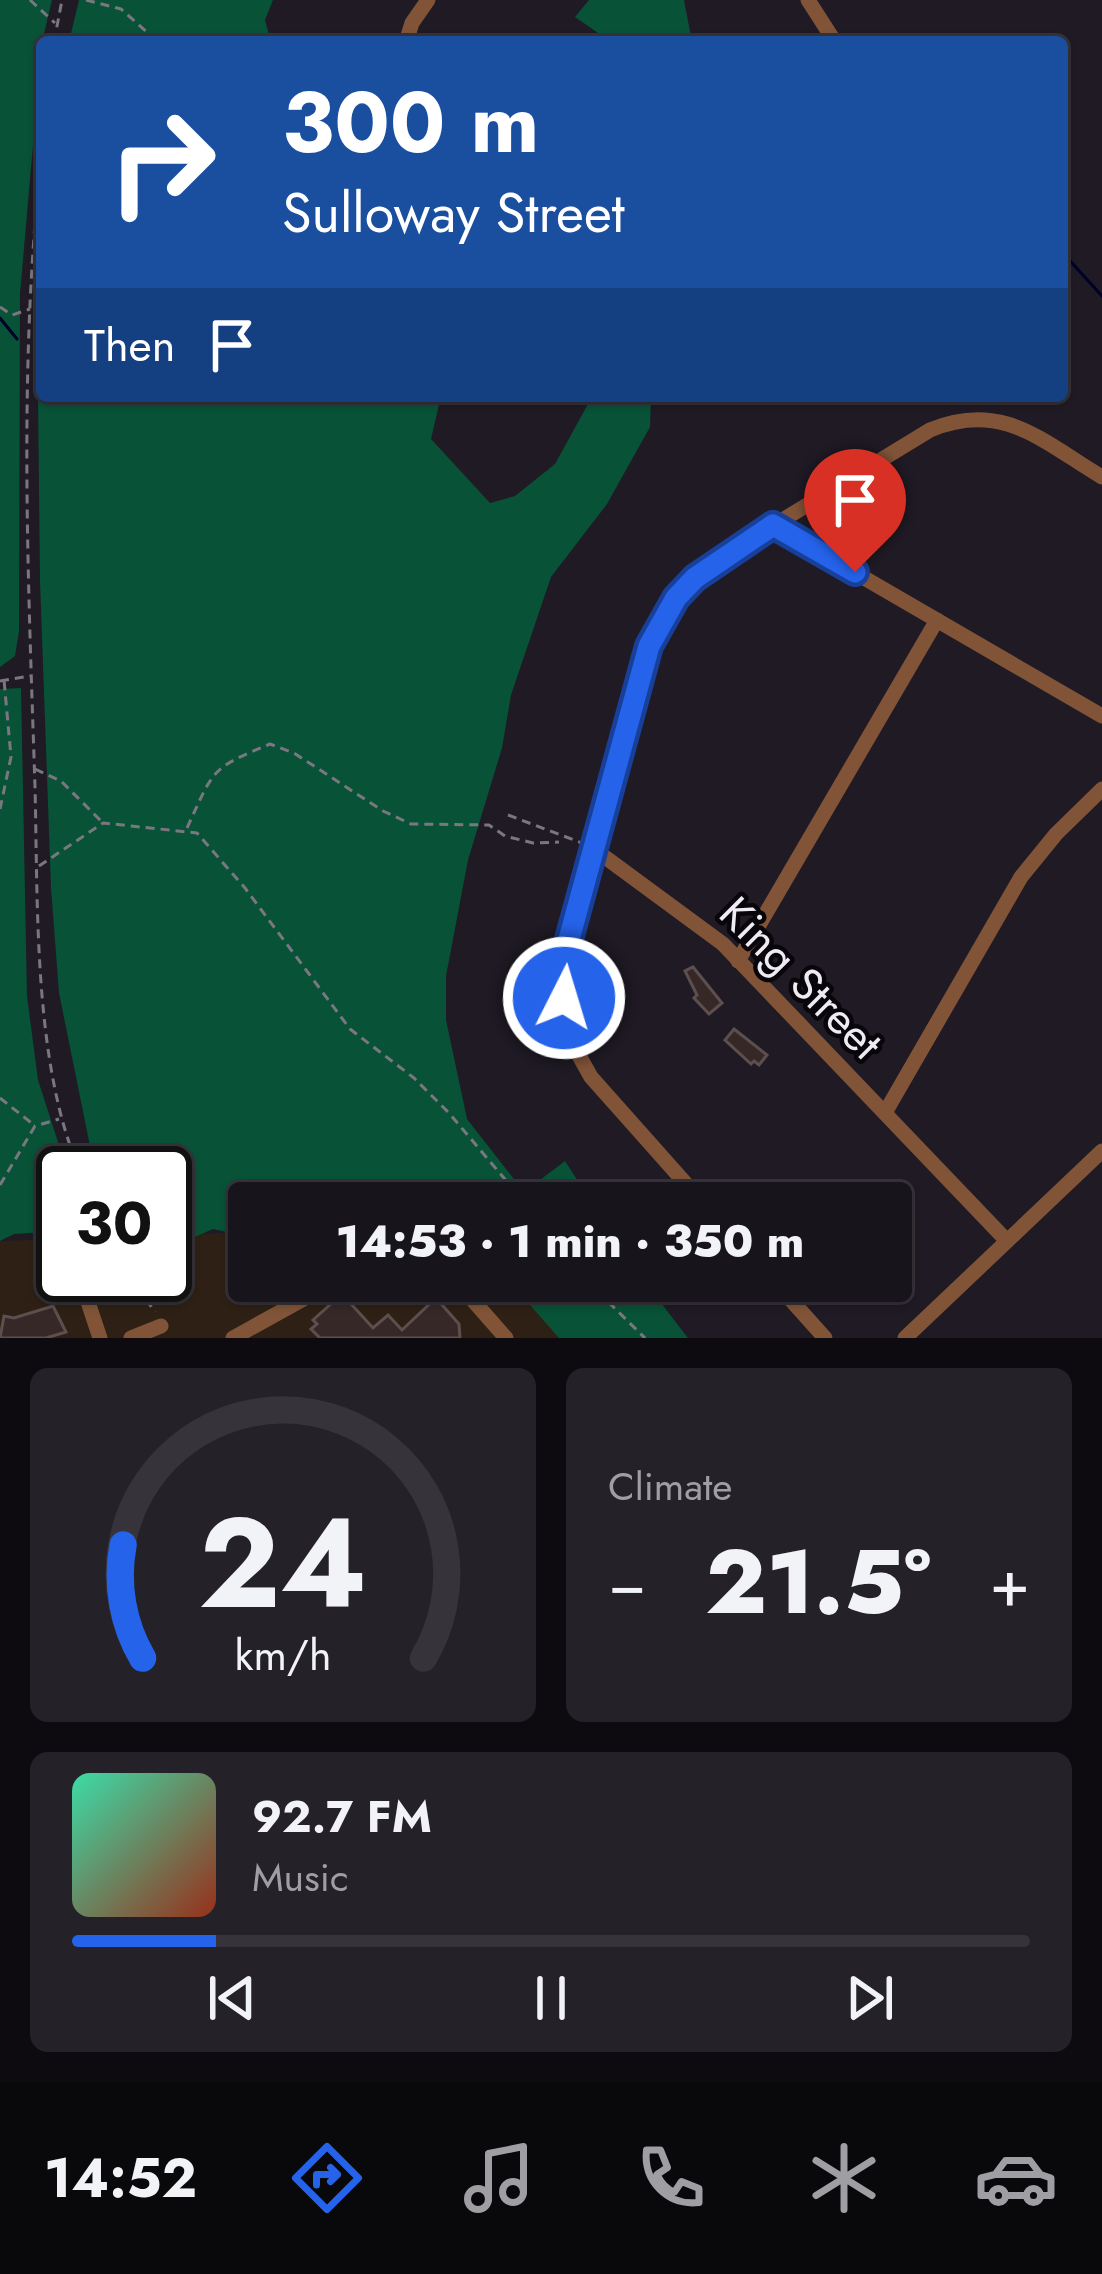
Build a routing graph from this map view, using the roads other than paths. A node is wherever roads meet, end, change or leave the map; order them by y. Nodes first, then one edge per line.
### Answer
1 (428, 0) edge
2 (808, 0) edge
3 (408, 36) edge
4 (829, 36) edge
5 (1102, 477) edge
6 (773, 525) junction
7 (937, 620) junction
8 (1102, 716) edge
9 (1102, 789) edge
10 (595, 849) junction
11 (738, 961) junction
12 (886, 1111) junction
13 (1102, 1151) edge
14 (684, 1182) edge
15 (1007, 1241) junction
16 (88, 1302) edge
17 (303, 1302) edge
18 (474, 1302) edge
19 (793, 1302) edge
20 (161, 1325) edge
21 (255, 1333) edge
22 (100, 1338) edge
23 (130, 1338) edge
24 (232, 1338) edge
25 (506, 1338) edge
26 (825, 1338) edge
27 (904, 1338) edge

1 - 3 street
2 - 4 street
5 - 6 street
6 - 7 street
6 - 10 street
7 - 8 street
7 - 11 street
9 - 12 street
10 - 11 street, King Street
10 - 14 street
11 - 12 street, King Street
12 - 15 street, King Street
13 - 15 street
15 - 27 street
16 - 22 street
17 - 21 street
18 - 25 street
19 - 26 street
20 - 23 street
21 - 24 street

